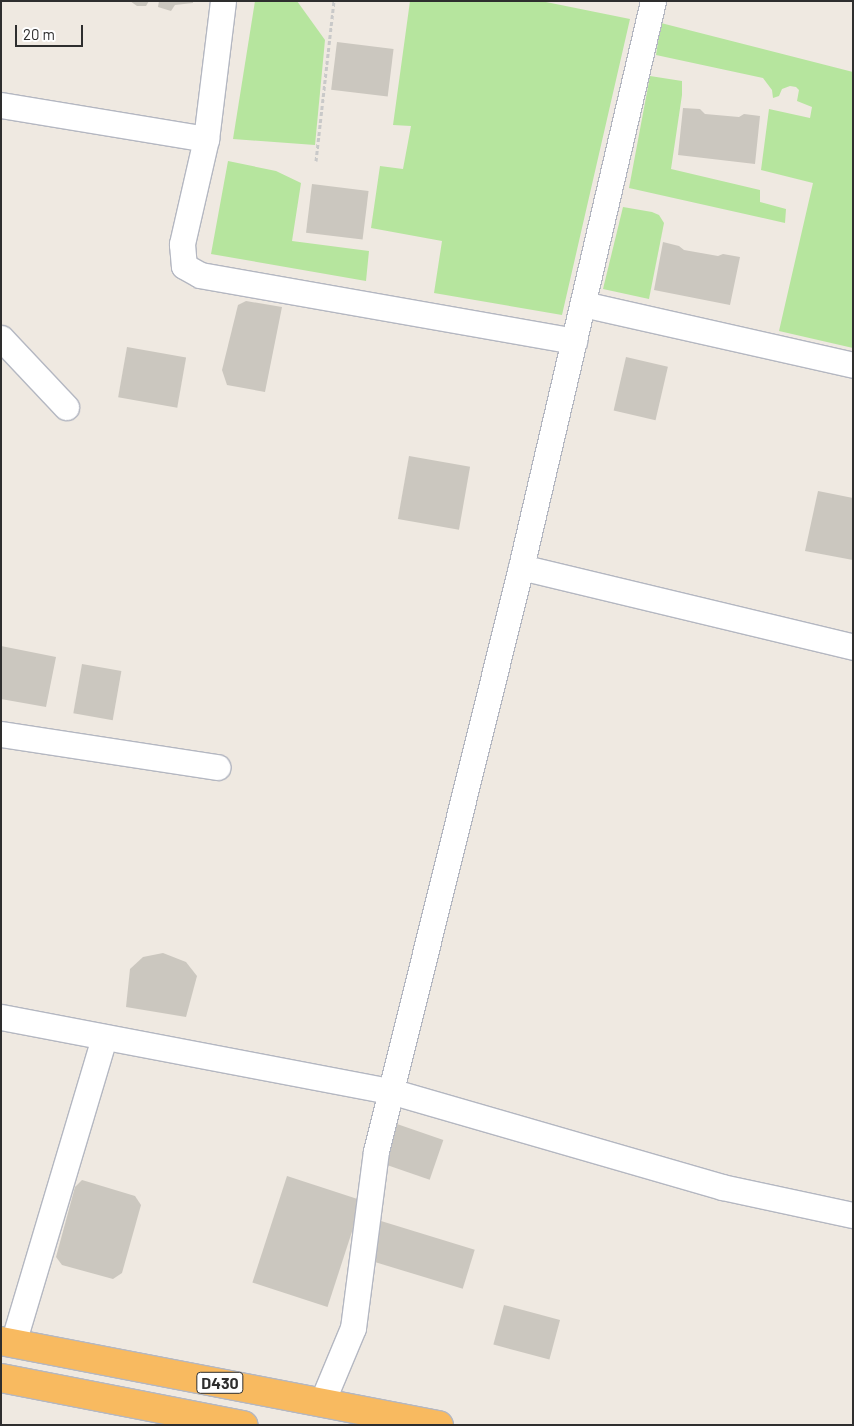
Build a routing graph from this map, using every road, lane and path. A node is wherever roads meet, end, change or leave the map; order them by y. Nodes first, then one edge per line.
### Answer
1 (223, 1) edge
2 (334, 1) edge
3 (652, 1) edge
4 (1, 105) edge
5 (206, 139) junction
6 (316, 161) dead end
7 (583, 304) junction
8 (1, 338) edge
9 (574, 341) junction
10 (853, 365) edge
11 (66, 407) dead end
12 (521, 568) junction
13 (853, 647) edge
14 (1, 734) edge
15 (217, 767) dead end
16 (1, 1017) edge
17 (104, 1037) junction
18 (390, 1092) junction
19 (853, 1216) edge
20 (7, 1342) edge
21 (1, 1378) edge
22 (322, 1402) junction
23 (243, 1425) edge
24 (439, 1425) edge

1 - 5 street
2 - 6 path
3 - 7 street
4 - 5 street
5 - 9 street
7 - 9 street
7 - 10 street
8 - 11 street
9 - 12 street
12 - 13 street
12 - 18 street
14 - 15 street
16 - 17 street
17 - 18 street
17 - 20 street
18 - 19 street
18 - 22 street
20 - 22 highway, D430
21 - 23 highway, D430
22 - 24 highway, D430

